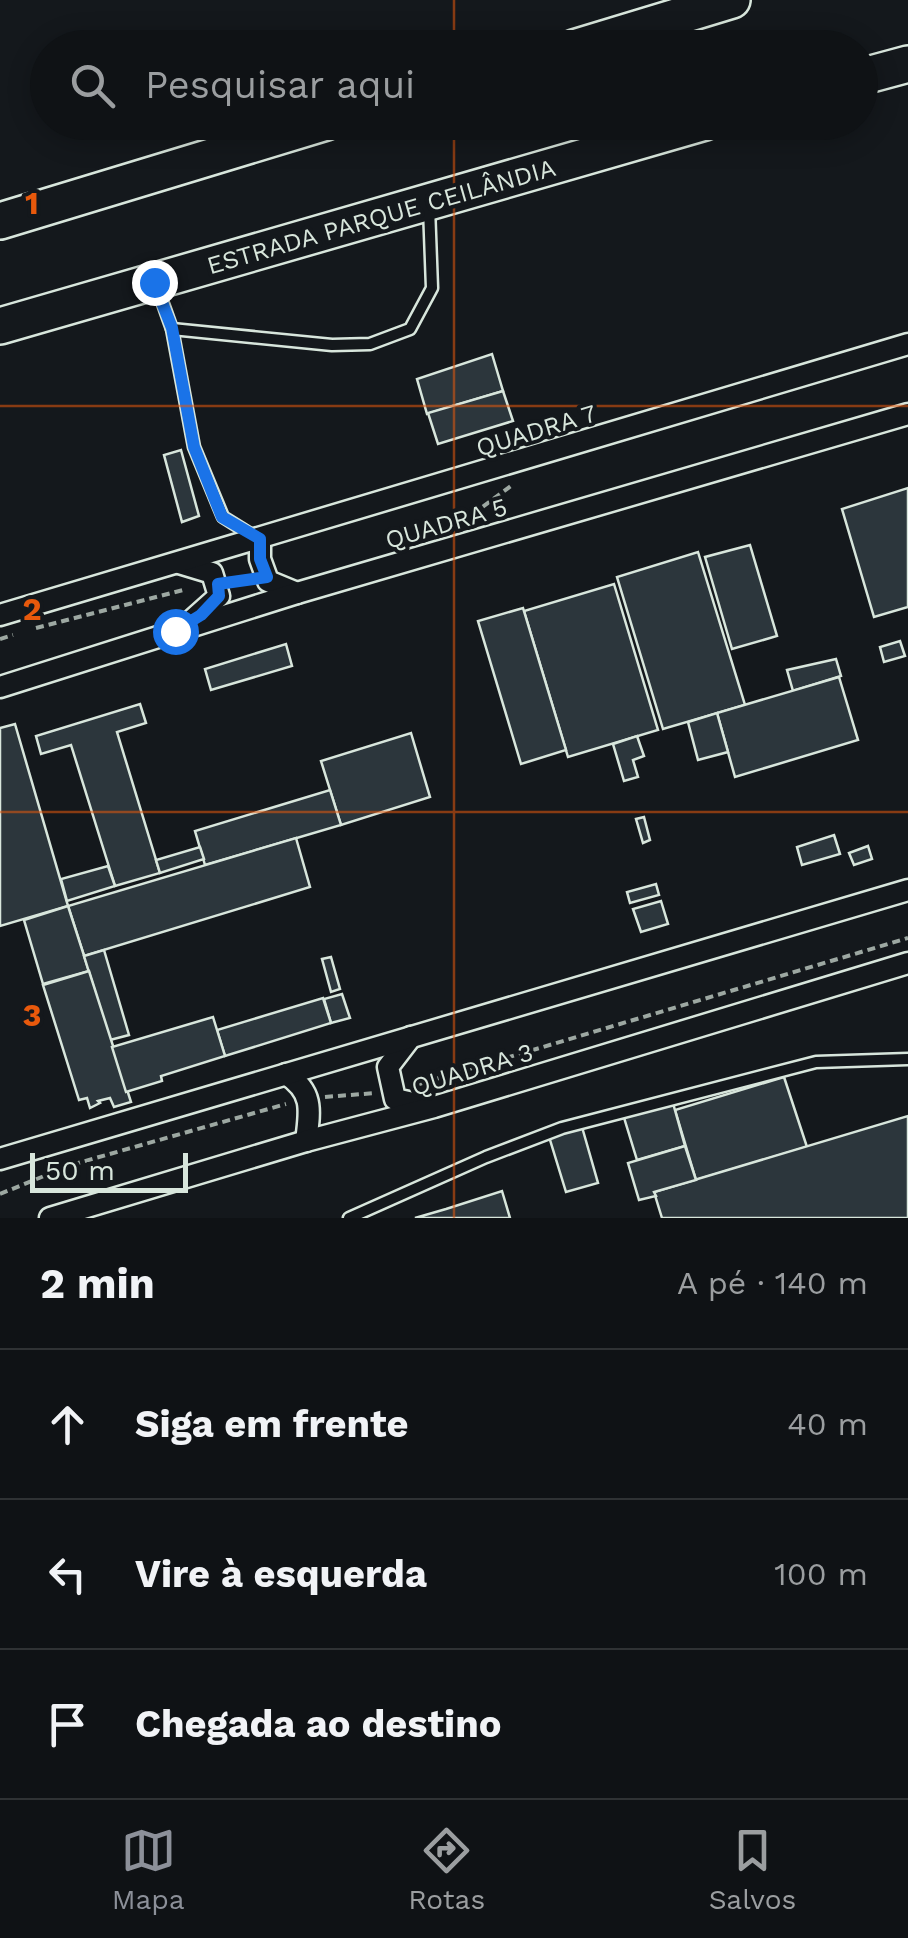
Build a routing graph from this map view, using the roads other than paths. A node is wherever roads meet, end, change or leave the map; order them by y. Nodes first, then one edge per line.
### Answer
1 (732, 0) edge
2 (633, 30) edge
3 (908, 64) edge
4 (878, 72) edge
5 (267, 140) edge
6 (643, 140) edge
7 (428, 203) junction
8 (0, 221) edge
9 (154, 282) junction
10 (0, 326) edge
11 (172, 328) junction
12 (908, 344) edge
13 (908, 414) edge
14 (260, 539) junction
15 (177, 563) junction
16 (297, 593) junction
17 (0, 616) edge
18 (175, 631) junction
19 (0, 687) edge
20 (908, 890) edge
21 (908, 963) edge
22 (411, 1037) junction
23 (908, 1059) edge
24 (286, 1074) junction
25 (434, 1107) junction
26 (306, 1141) junction
27 (0, 1159) edge
28 (50, 1218) edge
29 (349, 1218) edge

1 - 2 highway
3 - 4 highway
5 - 8 highway
6 - 7 highway, ESTRADA PARQUE CEILÂNDIA
7 - 9 highway, ESTRADA PARQUE CEILÂNDIA
7 - 11 lane
9 - 10 highway, ESTRADA PARQUE CEILÂNDIA
9 - 11 lane
11 - 14 lane
12 - 14 street, QUADRA 7
13 - 16 street, QUADRA 5
14 - 15 street, QUADRA 7
14 - 16 street
15 - 17 street, QUADRA 7
15 - 18 street
16 - 18 street, QUADRA 5
18 - 19 street, QUADRA 5
20 - 22 street
21 - 25 street, QUADRA 3
22 - 24 street
22 - 25 street
23 - 29 lane
24 - 26 street
24 - 27 street
25 - 26 street, QUADRA 3
26 - 28 street, QUADRA 3

